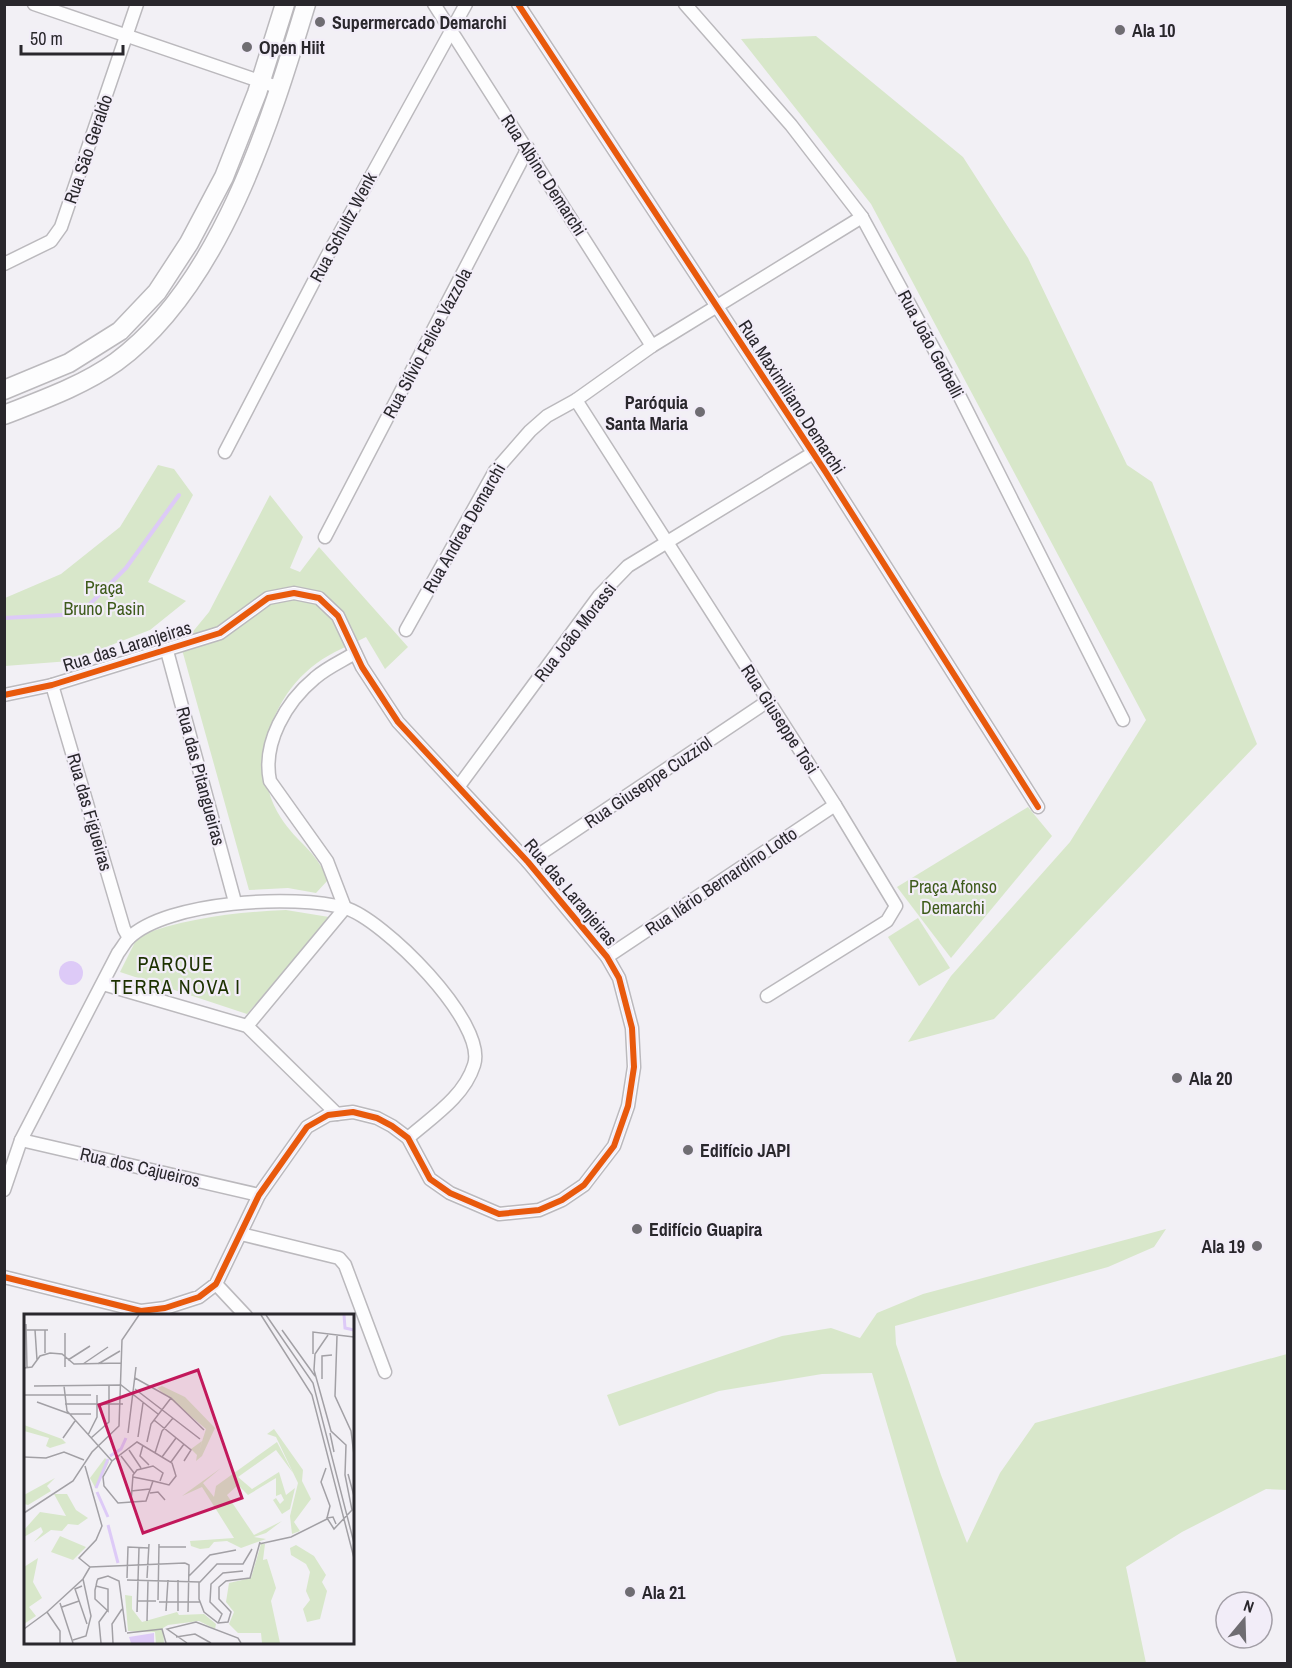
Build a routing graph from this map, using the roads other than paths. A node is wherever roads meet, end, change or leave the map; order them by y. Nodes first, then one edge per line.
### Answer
1 (34, 4) edge
2 (137, 4) edge
3 (285, 4) edge
4 (306, 4) edge
5 (434, 4) edge
6 (466, 4) edge
7 (518, 4) edge
8 (685, 4) edge
9 (450, 30) junction
10 (127, 35) junction
11 (261, 81) junction
12 (280, 88) junction
13 (528, 148) junction
14 (862, 217) junction
15 (4, 264) edge
16 (715, 307) junction
17 (652, 346) junction
18 (4, 390) edge
19 (576, 400) junction
20 (4, 415) edge
21 (225, 452) dead end
22 (813, 453) junction
23 (325, 537) dead end
24 (668, 542) junction
25 (406, 630) dead end
26 (167, 651) junction
27 (355, 653) junction
28 (52, 685) junction
29 (4, 695) edge
30 (768, 701) junction
31 (1123, 720) dead end
32 (459, 786) junction
33 (835, 805) junction
34 (1038, 807) dead end
35 (528, 862) junction
36 (235, 902) junction
37 (345, 908) junction
38 (129, 938) junction
39 (607, 957) junction
40 (103, 984) junction
41 (767, 996) dead end
42 (247, 1026) junction
43 (337, 1114) junction
44 (408, 1138) junction
45 (21, 1140) junction
46 (4, 1190) edge
47 (259, 1195) junction
48 (241, 1234) junction
49 (4, 1277) edge
50 (216, 1284) junction
51 (141, 1313) edge
52 (244, 1314) edge
53 (385, 1372) dead end

1 - 10 street
2 - 10 street, Rua São Geraldo
3 - 11 main road
4 - 12 main road
5 - 9 street, Rua Albino Demarchi
6 - 9 street, Rua Schultz Wenk
7 - 16 street, Rua Maximiliano Demarchi
8 - 14 street, Rua João Gerbelli
9 - 13 street, Rua Albino Demarchi
9 - 21 street, Rua Schultz Wenk
10 - 11 street
10 - 15 street, Rua São Geraldo
11 - 12 street
11 - 18 main road
12 - 20 main road
13 - 17 street, Rua Albino Demarchi
13 - 23 street, Rua Sílvio Felice Vazzola
14 - 16 street, Rua Andrea Demarchi
14 - 31 street, Rua João Gerbelli
16 - 17 street, Rua Andrea Demarchi
16 - 22 street, Rua Maximiliano Demarchi
17 - 19 street, Rua Andrea Demarchi
19 - 24 street, Rua Giuseppe Tosi
19 - 25 street, Rua Andrea Demarchi
22 - 24 street, Rua João Morassi
22 - 34 street, Rua Maximiliano Demarchi
24 - 30 street, Rua Giuseppe Tosi
24 - 32 street, Rua João Morassi
26 - 27 street, Rua das Laranjeiras
26 - 28 street, Rua das Laranjeiras
26 - 36 street, Rua das Pitangueiras
27 - 32 street, Rua das Laranjeiras
27 - 37 street
28 - 29 street, Rua das Laranjeiras
28 - 38 street, Rua das Figueiras
30 - 33 street, Rua Giuseppe Tosi
30 - 35 street, Rua Giuseppe Cuzziol
32 - 35 street, Rua das Laranjeiras
33 - 39 street, Rua Ilário Bernardino Lotto
33 - 41 street, Rua Giuseppe Tosi
35 - 39 street, Rua das Laranjeiras
36 - 37 street
36 - 38 street
37 - 42 street
37 - 44 street
38 - 40 street
39 - 44 street, Rua das Laranjeiras
40 - 42 street
40 - 45 street
42 - 43 street
43 - 44 street, Rua das Laranjeiras
43 - 47 street, Rua das Laranjeiras
45 - 46 street
45 - 47 street, Rua dos Cajueiros
47 - 48 street, Rua das Laranjeiras
48 - 50 street, Rua das Laranjeiras
48 - 53 street
49 - 51 street
50 - 51 street
50 - 52 street

